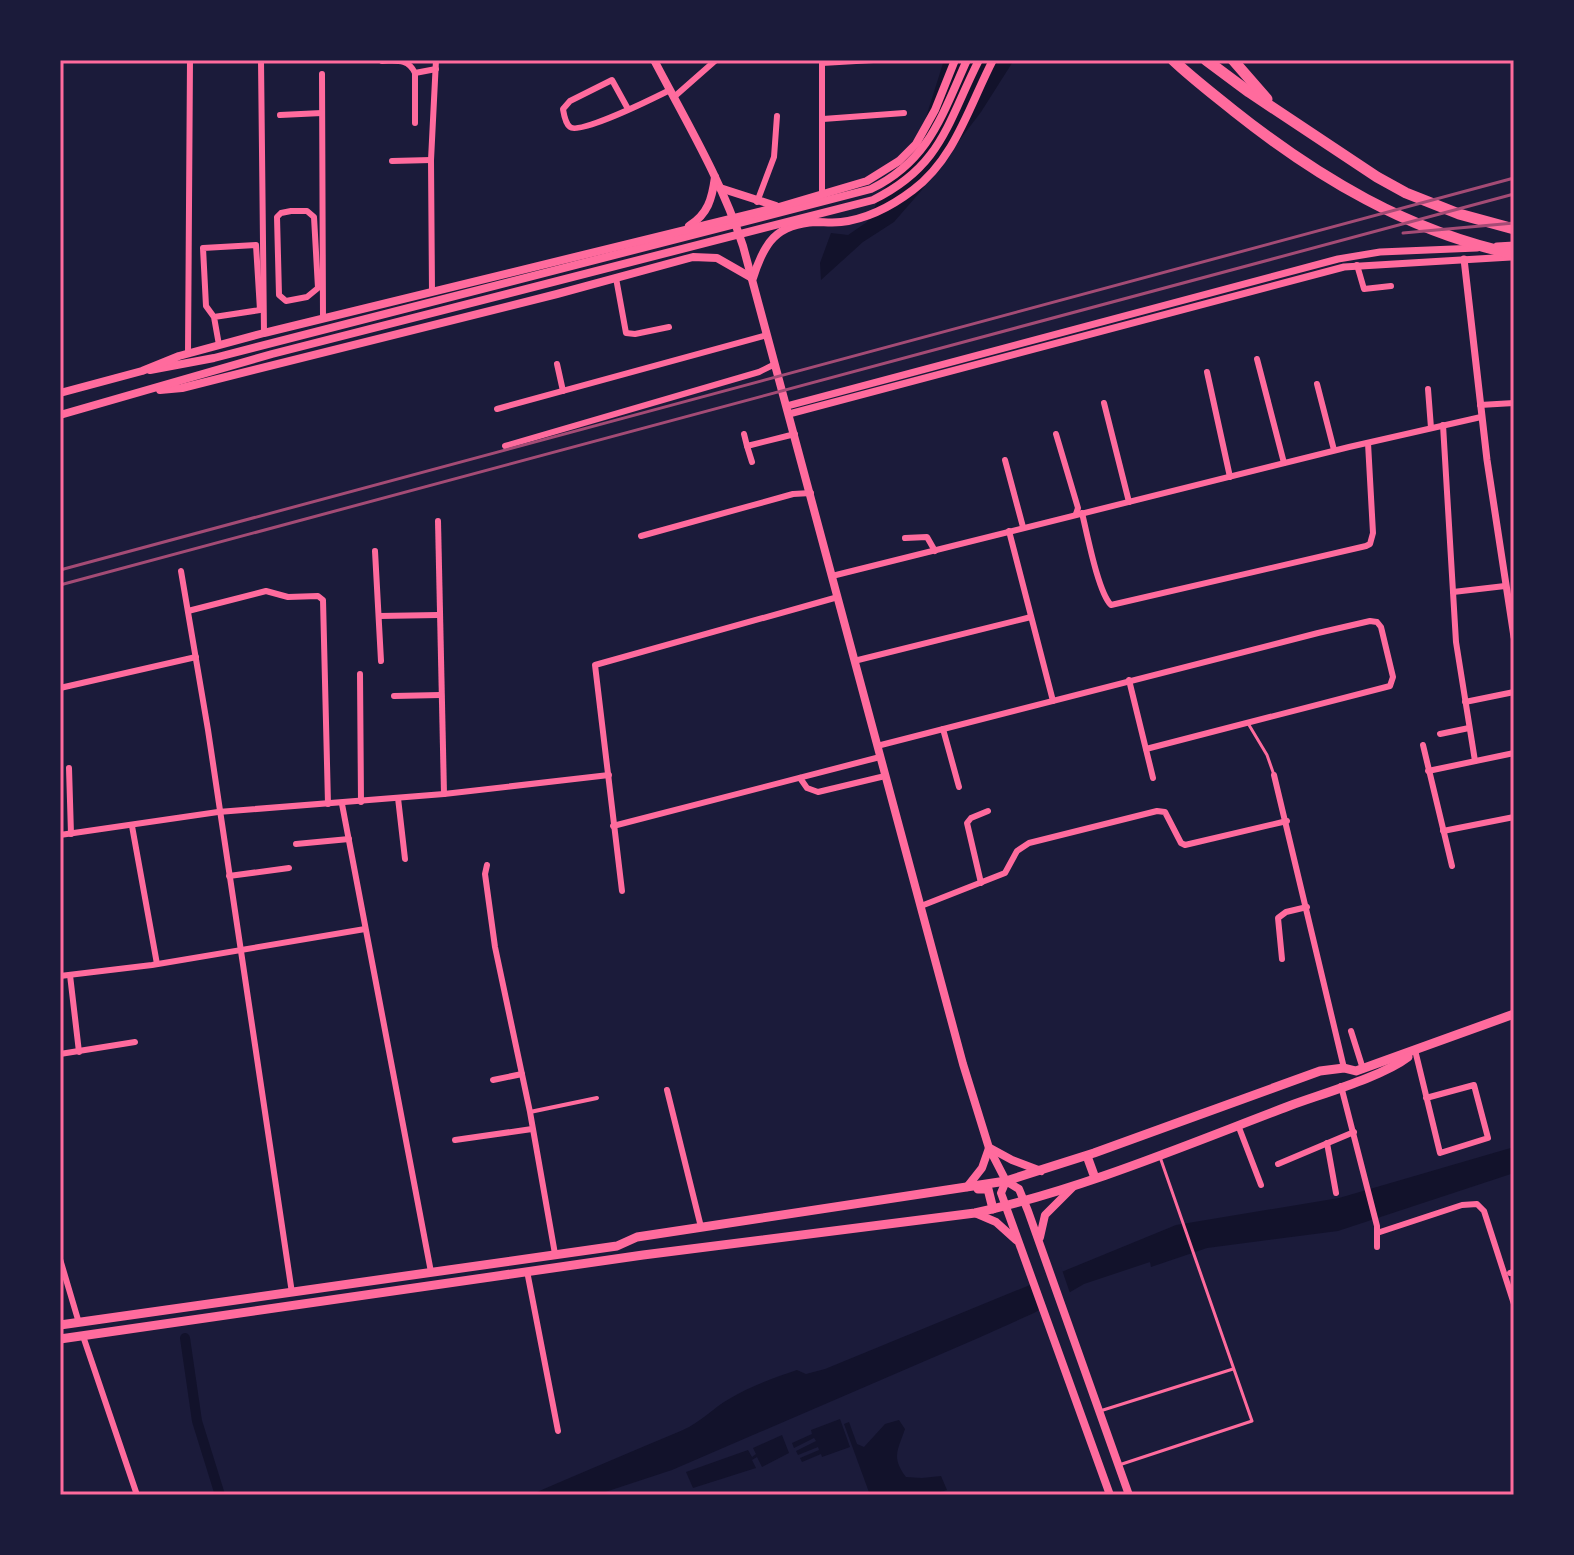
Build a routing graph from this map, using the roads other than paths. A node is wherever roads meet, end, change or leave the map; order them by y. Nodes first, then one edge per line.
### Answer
1 (190, 60) edge
2 (261, 60) edge
3 (436, 60) edge
4 (654, 60) edge
5 (716, 60) edge
6 (873, 60) edge
7 (955, 60) edge
8 (967, 60) edge
9 (979, 60) edge
10 (993, 60) edge
11 (1164, 60) edge
12 (1206, 60) edge
13 (1233, 60) edge
14 (382, 61) edge
15 (822, 62) edge
16 (1176, 63) edge
17 (436, 69) junction
18 (415, 73) junction
19 (322, 74) dead end
20 (672, 93) junction
21 (1275, 108) junction
22 (628, 109) junction
23 (322, 113) junction
24 (904, 113) dead end
25 (280, 115) dead end
26 (777, 116) dead end
27 (823, 119) junction
28 (415, 123) dead end
29 (431, 160) junction
30 (392, 161) dead end
31 (715, 177) junction
32 (720, 188) junction
33 (845, 188) junction
34 (822, 195) junction
35 (757, 202) junction
36 (779, 207) junction
37 (734, 218) junction
38 (858, 218) junction
39 (1514, 229) edge
40 (682, 231) junction
41 (1514, 245) edge
42 (621, 246) junction
43 (1463, 249) junction
44 (1514, 255) edge
45 (276, 261) junction
46 (1464, 261) junction
47 (1356, 264) junction
48 (263, 265) junction
49 (620, 277) junction
50 (752, 279) junction
51 (1391, 286) dead end
52 (432, 292) junction
53 (214, 317) junction
54 (323, 318) junction
55 (669, 327) dead end
56 (264, 333) junction
57 (767, 335) junction
58 (219, 345) junction
59 (271, 349) junction
60 (188, 354) junction
61 (1257, 359) dead end
62 (557, 364) dead end
63 (775, 364) junction
64 (142, 371) junction
65 (1207, 372) dead end
66 (1317, 384) dead end
67 (1428, 389) dead end
68 (151, 390) junction
69 (563, 391) junction
70 (60, 393) edge
71 (1104, 403) dead end
72 (1514, 403) edge
73 (1480, 405) junction
74 (497, 409) dead end
75 (788, 410) junction
76 (60, 415) edge
77 (1481, 417) junction
78 (1443, 425) junction
79 (1431, 428) junction
80 (744, 434) dead end
81 (795, 434) junction
82 (1056, 434) dead end
83 (1368, 443) junction
84 (505, 446) dead end
85 (747, 446) junction
86 (1334, 450) junction
87 (1005, 460) dead end
88 (752, 462) dead end
89 (1284, 463) junction
90 (1230, 477) junction
91 (811, 493) junction
92 (1129, 502) junction
93 (1079, 514) junction
94 (438, 521) dead end
95 (1023, 527) junction
96 (1009, 531) junction
97 (641, 536) dead end
98 (905, 538) dead end
99 (375, 551) dead end
100 (935, 551) junction
101 (181, 571) dead end
102 (832, 576) junction
103 (1505, 586) junction
104 (1453, 592) junction
105 (838, 597) junction
106 (188, 611) junction
107 (438, 615) junction
108 (379, 616) junction
109 (1031, 617) junction
110 (1514, 637) edge
111 (196, 657) junction
112 (381, 661) dead end
113 (854, 661) junction
114 (360, 674) dead end
115 (1129, 680) junction
116 (60, 688) edge
117 (1514, 692) edge
118 (440, 695) junction
119 (394, 696) dead end
120 (1053, 701) junction
121 (1465, 702) junction
122 (1249, 722) junction
123 (1469, 728) junction
124 (943, 729) junction
125 (1440, 734) dead end
126 (1423, 745) dead end
127 (877, 746) junction
128 (1146, 749) junction
129 (1514, 753) edge
130 (880, 757) junction
131 (1475, 761) junction
132 (69, 768) dead end
133 (1428, 771) junction
134 (609, 775) junction
135 (1274, 775) joint
136 (885, 776) junction
137 (800, 778) junction
138 (1153, 778) dead end
139 (959, 787) dead end
140 (444, 794) junction
141 (398, 798) junction
142 (361, 802) junction
143 (328, 804) junction
144 (342, 804) junction
145 (988, 811) dead end
146 (218, 812) junction
147 (1514, 817) edge
148 (1287, 821) junction
149 (132, 826) junction
150 (613, 826) junction
151 (1443, 831) junction
152 (71, 834) junction
153 (60, 835) edge
154 (349, 839) junction
155 (296, 844) dead end
156 (405, 859) dead end
157 (487, 865) dead end
158 (1452, 866) dead end
159 (289, 868) dead end
160 (229, 876) junction
161 (981, 883) junction
162 (622, 891) dead end
163 (921, 906) junction
164 (1307, 907) junction
165 (365, 929) junction
166 (242, 950) junction
167 (1282, 959) dead end
168 (157, 964) junction
169 (70, 975) junction
170 (60, 976) edge
171 (1514, 1014) edge
172 (1351, 1031) dead end
173 (135, 1042) dead end
174 (1414, 1051) junction
175 (79, 1052) junction
176 (60, 1054) edge
177 (1344, 1068) junction
178 (1363, 1069) junction
179 (522, 1074) junction
180 (493, 1080) dead end
181 (1341, 1086) junction
182 (667, 1090) dead end
183 (597, 1098) dead end
184 (1426, 1098) junction
185 (530, 1112) junction
186 (1238, 1125) junction
187 (532, 1129) junction
188 (1354, 1132) junction
189 (455, 1140) dead end
190 (1327, 1143) junction
191 (989, 1148) junction
192 (1159, 1155) junction
193 (1087, 1156) junction
194 (1278, 1164) dead end
195 (1041, 1171) junction
196 (1095, 1178) junction
197 (1006, 1181) junction
198 (1076, 1185) junction
199 (1261, 1185) dead end
200 (967, 1187) junction
201 (1336, 1193) dead end
202 (916, 1194) junction
203 (1024, 1201) junction
204 (1006, 1206) junction
205 (993, 1209) junction
206 (975, 1213) junction
207 (701, 1227) junction
208 (1377, 1230) junction
209 (1039, 1242) junction
210 (1022, 1246) junction
211 (1377, 1247) dead end
212 (555, 1254) junction
213 (60, 1259) edge
214 (431, 1272) junction
215 (527, 1275) junction
216 (292, 1293) junction
217 (1514, 1304) edge
218 (79, 1323) junction
219 (60, 1325) edge
220 (83, 1335) junction
221 (60, 1339) edge
222 (1234, 1369) junction
223 (1100, 1411) junction
224 (558, 1431) dead end
225 (1118, 1465) junction
226 (137, 1495) edge
227 (1110, 1495) edge
228 (1130, 1495) edge

1 - 60 street
2 - 48 street
3 - 17 street
4 - 20 main road
5 - 20 street
6 - 15 street
7 - 33 main road
8 - 59 main road
9 - 59 main road
10 - 38 main road
11 - 16 highway
12 - 21 highway
13 - 21 highway
14 - 18 street
15 - 27 street
16 - 44 highway
17 - 18 street
17 - 29 street
18 - 28 street
19 - 23 street
20 - 22 street
20 - 31 main road
21 - 39 highway
22 - 22 street
23 - 25 street
23 - 54 street
24 - 27 street
26 - 35 street
27 - 34 street
29 - 30 street
29 - 52 street
31 - 32 main road
31 - 40 main road
32 - 35 main road
32 - 37 main road
33 - 34 main road
33 - 38 main road
34 - 36 main road
35 - 36 main road
36 - 37 main road
37 - 40 main road
37 - 50 main road
38 - 50 main road
40 - 42 main road
41 - 43 street
42 - 49 main road
42 - 52 main road
43 - 46 street
43 - 75 street
44 - 46 street
45 - 45 street
45 - 48 street
46 - 47 street
46 - 73 street
47 - 51 street
47 - 75 street
48 - 56 street
49 - 50 main road
49 - 55 street
49 - 68 main road
50 - 57 main road
52 - 54 main road
53 - 53 street
53 - 58 street
54 - 56 main road
56 - 58 main road
57 - 63 main road
57 - 69 street
58 - 60 main road
59 - 64 main road
59 - 68 main road
60 - 64 main road
61 - 89 street
62 - 69 street
63 - 75 main road
63 - 84 street
64 - 70 main road
65 - 90 street
66 - 86 street
67 - 79 street
68 - 76 main road
69 - 74 street
71 - 92 street
72 - 73 street
73 - 77 street
75 - 81 main road
77 - 78 street
77 - 103 street
78 - 79 street
78 - 104 street
79 - 83 street
80 - 85 street
81 - 85 street
81 - 91 main road
82 - 93 street
83 - 86 street
83 - 93 street
85 - 88 street
86 - 89 street
87 - 95 street
89 - 90 street
90 - 92 street
91 - 97 street
91 - 102 main road
92 - 93 street
93 - 95 street
94 - 107 street
95 - 96 street
96 - 100 street
96 - 109 street
98 - 100 street
99 - 108 street
100 - 102 street
101 - 106 street
102 - 105 main road
103 - 104 street
103 - 110 street
104 - 121 street
105 - 113 main road
105 - 134 street
106 - 111 street
106 - 143 street
107 - 108 street
107 - 118 street
108 - 112 street
109 - 113 street
109 - 120 street
111 - 116 street
111 - 146 street
113 - 127 main road
114 - 142 street
115 - 120 street
115 - 122 street
115 - 128 street
117 - 121 street
118 - 119 street
118 - 140 street
120 - 124 street
121 - 123 street
122 - 128 street
122 - 135 lane
123 - 125 street
123 - 131 street
124 - 127 street
124 - 139 street
126 - 133 street
127 - 130 main road
128 - 138 street
129 - 131 street
130 - 136 main road
130 - 137 street
131 - 133 street
132 - 152 street
133 - 151 street
134 - 140 street
134 - 150 street
135 - 148 street
136 - 137 street
136 - 163 main road
137 - 150 street
140 - 141 street
141 - 142 street
141 - 156 street
142 - 144 street
143 - 144 street
143 - 146 street
144 - 154 street
145 - 161 street
146 - 149 street
146 - 160 street
147 - 151 street
148 - 161 street
148 - 164 street
149 - 152 street
149 - 168 street
150 - 162 street
151 - 158 street
152 - 153 street
154 - 155 street
154 - 165 street
157 - 179 street
159 - 160 street
160 - 166 street
161 - 163 street
163 - 191 main road
164 - 167 street
164 - 177 street
165 - 166 street
165 - 214 street
166 - 168 street
166 - 216 street
168 - 169 street
169 - 170 street
169 - 175 street
171 - 174 main road
172 - 178 street
173 - 175 street
174 - 178 main road
174 - 181 main road
174 - 184 street
175 - 176 street
177 - 178 main road
177 - 193 main road
179 - 180 street
179 - 185 street
181 - 186 main road
181 - 188 street
182 - 207 street
183 - 185 street
184 - 184 street
185 - 187 street
186 - 192 main road
186 - 199 street
187 - 189 street
187 - 212 street
188 - 190 street
188 - 208 street
190 - 194 street
190 - 201 street
191 - 195 main road
191 - 197 main road
191 - 200 main road
192 - 196 main road
192 - 222 lane
193 - 195 main road
193 - 196 main road
195 - 197 main road
196 - 198 main road
197 - 200 main road
197 - 203 main road
197 - 204 main road
198 - 203 main road
198 - 209 main road
200 - 202 main road
202 - 205 main road
202 - 207 main road
203 - 204 main road
203 - 209 main road
204 - 205 main road
204 - 210 main road
205 - 206 main road
206 - 210 main road
206 - 215 main road
207 - 212 main road
208 - 211 street
208 - 217 street
209 - 223 main road
210 - 227 main road
212 - 214 main road
213 - 218 street
214 - 216 main road
215 - 220 main road
215 - 224 street
216 - 218 main road
218 - 219 main road
220 - 221 main road
220 - 226 street
222 - 223 lane
222 - 225 lane
223 - 225 main road
225 - 228 main road

